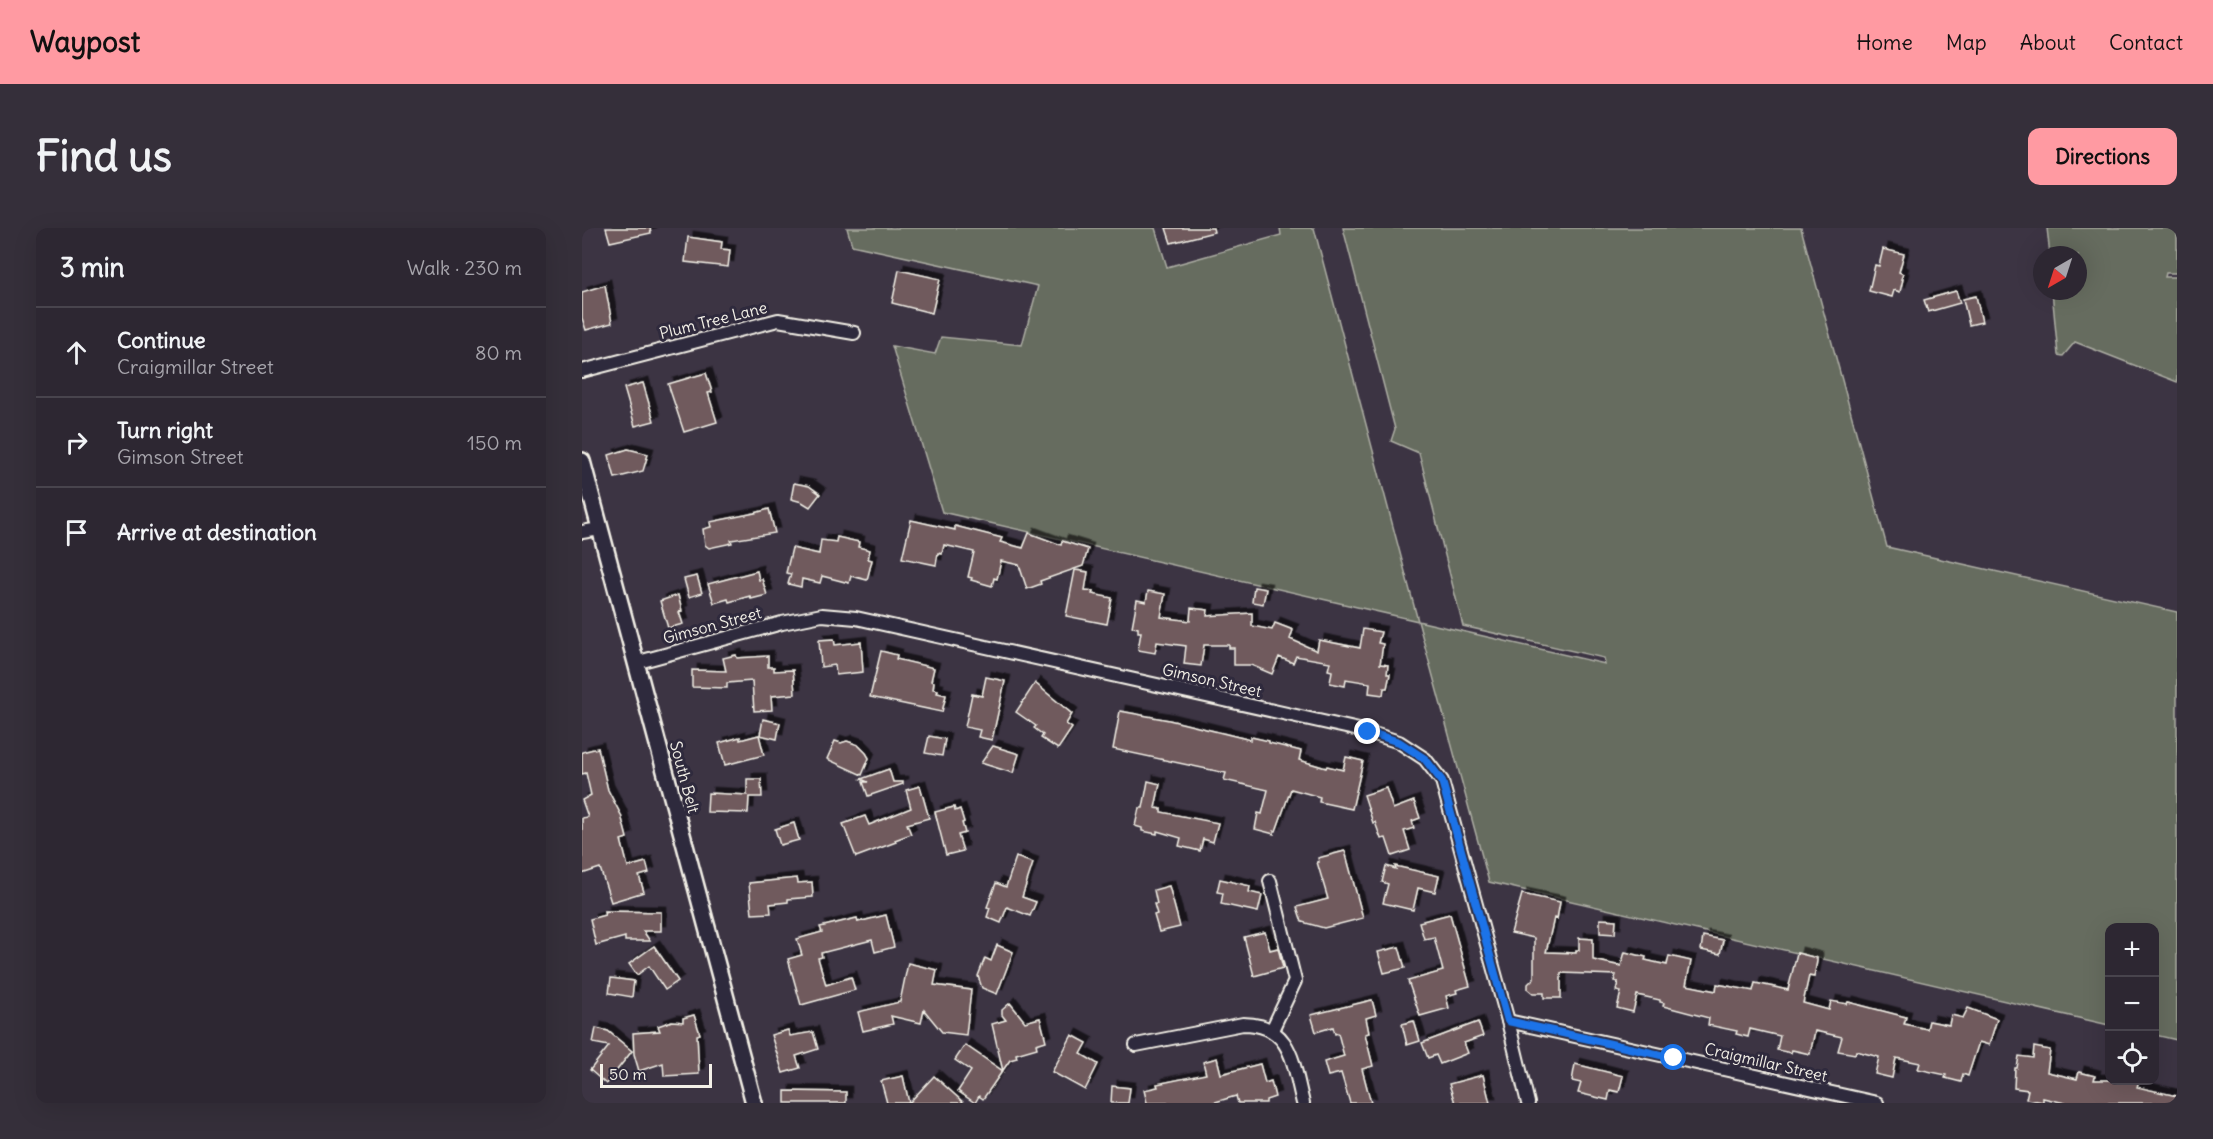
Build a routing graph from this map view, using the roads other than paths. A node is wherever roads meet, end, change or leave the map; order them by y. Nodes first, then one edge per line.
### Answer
1 (854, 333) dead end
2 (582, 371) edge
3 (582, 461) edge
4 (600, 529) junction
5 (582, 532) edge
6 (635, 663) junction
7 (1270, 881) dead end
8 (1508, 1021) junction
9 (1272, 1030) junction
10 (1136, 1045) dead end
11 (751, 1103) edge
12 (1303, 1103) edge
13 (1528, 1103) edge
14 (1877, 1103) edge

1 - 2 street, Plum Tree Lane
3 - 4 street, South Belt
4 - 5 street
4 - 6 street, South Belt
6 - 8 street, Gimson Street
6 - 11 street, South Belt
7 - 9 street
8 - 13 street, Gimson Street
8 - 14 street, Craigmillar Street
9 - 10 street
9 - 12 street

